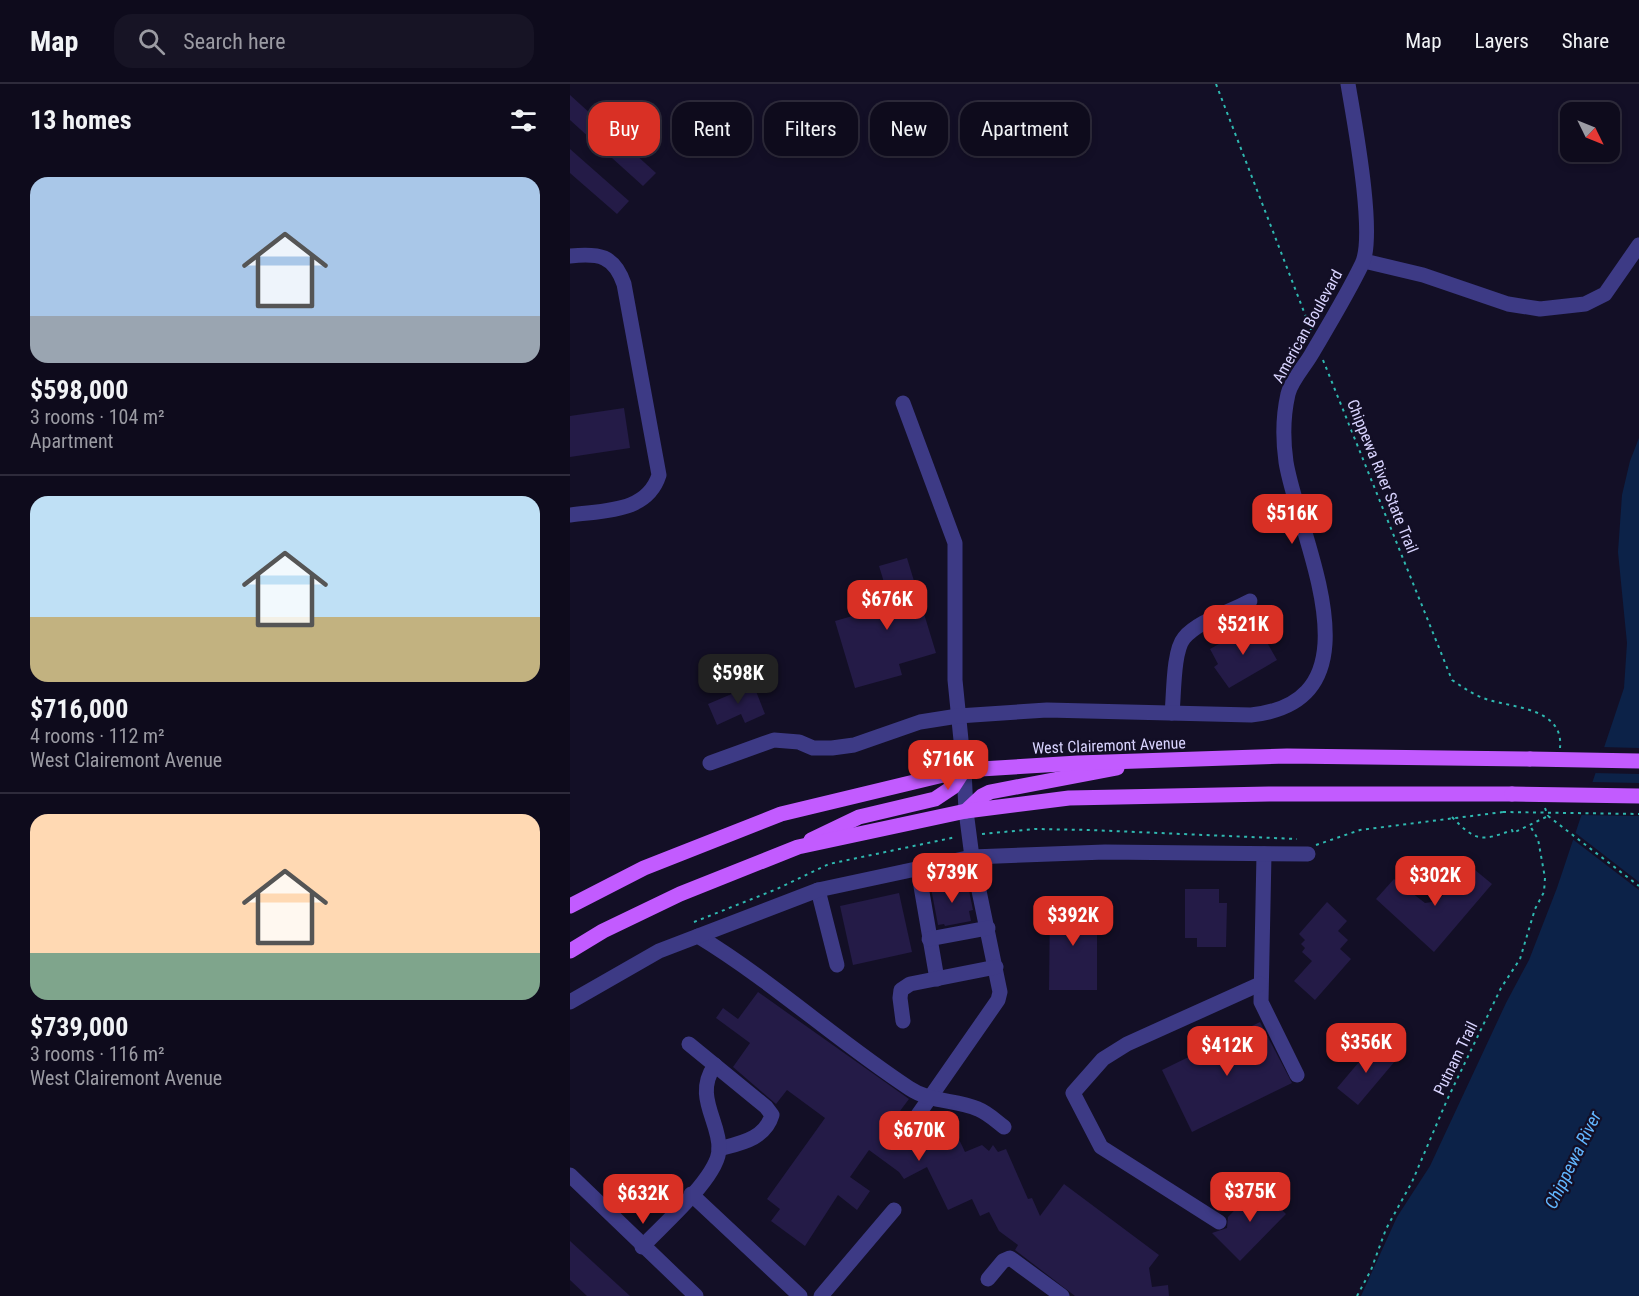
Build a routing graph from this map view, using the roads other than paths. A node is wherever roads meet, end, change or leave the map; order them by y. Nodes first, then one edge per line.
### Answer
1 (1348, 84) edge
2 (1639, 245) edge
3 (570, 256) edge
4 (1364, 261) junction
5 (903, 403) dead end
6 (570, 515) edge
7 (1250, 601) dead end
8 (1172, 713) junction
9 (958, 716) junction
10 (1155, 760) junction
11 (1639, 761) edge
12 (710, 763) dead end
13 (964, 770) junction
14 (1639, 796) edge
15 (966, 811) junction
16 (798, 847) junction
17 (1311, 850) road end
18 (1264, 854) junction
19 (972, 857) junction
20 (918, 869) junction
21 (818, 890) junction
22 (570, 906) edge
23 (988, 928) junction
24 (698, 936) junction
25 (929, 939) junction
26 (570, 951) edge
27 (837, 965) dead end
28 (996, 967) junction
29 (937, 979) junction
30 (1260, 984) junction
31 (570, 1002) edge
32 (903, 1022) dead end
33 (689, 1044) dead end
34 (715, 1065) junction
35 (1297, 1075) dead end
36 (928, 1098) junction
37 (913, 1122) dead end
38 (1004, 1127) dead end
39 (719, 1149) junction
40 (570, 1175) edge
41 (691, 1194) junction
42 (894, 1210) dead end
43 (1219, 1222) dead end
44 (642, 1247) junction
45 (988, 1279) dead end
46 (696, 1296) edge
47 (800, 1296) edge
48 (821, 1296) edge
49 (1062, 1296) edge

1 - 4 street, American Boulevard
2 - 4 street
3 - 6 street
4 - 8 street, American Boulevard
5 - 9 street
7 - 8 street
8 - 9 street, American Boulevard
9 - 12 street, American Boulevard
9 - 13 street
10 - 11 main road, West Clairemont Avenue, bridge
10 - 13 main road, West Clairemont Avenue
10 - 15 main road
13 - 15 street
13 - 16 main road
13 - 22 main road, West Clairemont Avenue
14 - 15 main road, bridge
15 - 16 main road
15 - 19 street
16 - 26 main road
17 - 18 street
18 - 19 street
18 - 30 street
19 - 20 street
19 - 23 street
20 - 21 street
20 - 25 street
21 - 24 street
21 - 27 street
23 - 25 street
23 - 28 street
24 - 31 street
24 - 36 street
25 - 29 street
28 - 29 street
28 - 36 street
29 - 32 street
30 - 35 street
30 - 43 street
33 - 34 street
34 - 39 street
34 - 39 street
36 - 37 street
36 - 38 street
39 - 41 street
40 - 44 street
41 - 44 street
41 - 47 street
42 - 48 street
44 - 46 street
45 - 49 street

